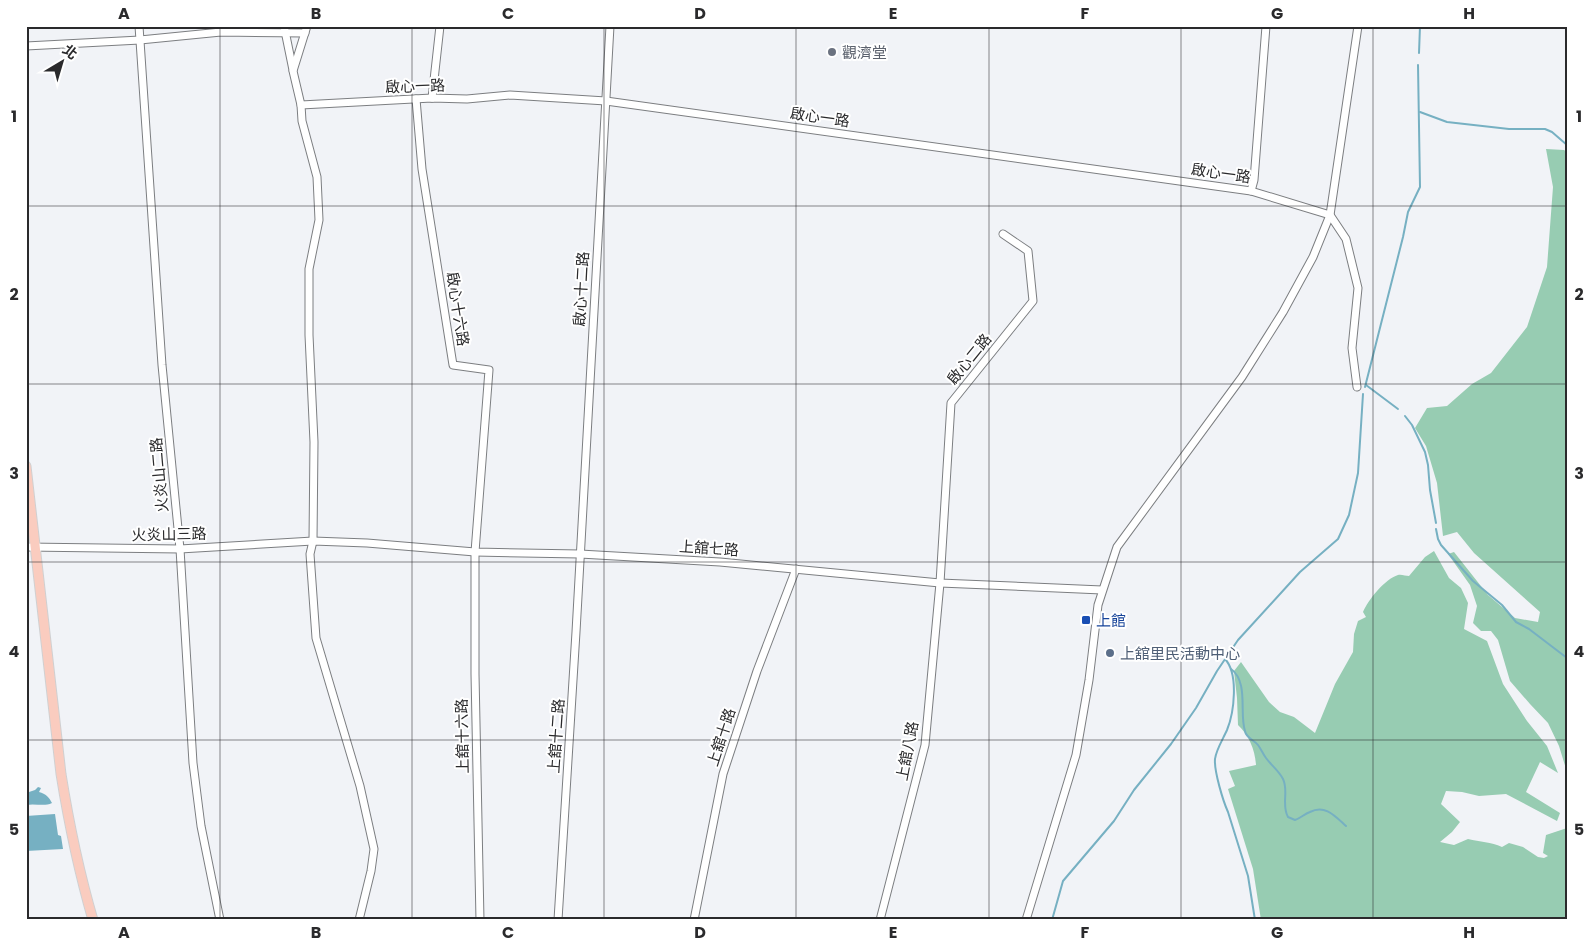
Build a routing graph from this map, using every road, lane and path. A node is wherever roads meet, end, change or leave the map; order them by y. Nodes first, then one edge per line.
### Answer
1 (139, 26) edge
2 (440, 26) edge
3 (610, 26) edge
4 (1266, 26) edge
5 (1358, 26) edge
6 (284, 29) edge
7 (306, 30) edge
8 (140, 40) junction
9 (26, 46) edge
10 (293, 71) junction
11 (432, 98) junction
12 (416, 99) junction
13 (606, 101) junction
14 (301, 105) junction
15 (1251, 191) junction
16 (1330, 216) junction
17 (1003, 234) dead end
18 (1358, 387) dead end
19 (26, 466) edge
20 (313, 541) junction
21 (31, 547) edge
22 (180, 550) junction
23 (475, 552) junction
24 (580, 554) junction
25 (796, 569) junction
26 (940, 583) junction
27 (1102, 590) junction
28 (93, 920) edge
29 (220, 920) edge
30 (359, 920) edge
31 (480, 920) edge
32 (558, 920) edge
33 (694, 920) edge
34 (880, 920) edge
35 (1026, 920) edge

1 - 8 street, 火炎山二路
2 - 11 street
3 - 13 street, 啟心十二路
4 - 15 street
5 - 16 street
6 - 7 street
6 - 8 street
6 - 10 street
7 - 10 street
8 - 9 street
8 - 22 street, 火炎山二路
10 - 14 street
11 - 12 street, 啟心一路
11 - 13 street, 啟心一路
12 - 14 street, 啟心一路
12 - 23 street, 啟心十六路
13 - 15 street, 啟心一路
13 - 24 street, 啟心十二路
14 - 20 street
15 - 16 street, 啟心一路
16 - 18 street
16 - 27 street
17 - 26 street, 啟心二路
19 - 21 main road
20 - 22 street, 火炎山三路
20 - 23 street, 上舘七路
20 - 30 street
21 - 22 street, 火炎山三路
21 - 28 main road
22 - 29 street, 火炎山二路
23 - 24 street, 上舘七路
23 - 31 street, 上舘十六路
24 - 25 street, 上舘七路
24 - 32 street, 上舘十二路
25 - 26 street, 上舘七路
25 - 33 street, 上舘十路
26 - 27 street, 上舘七路
26 - 34 street, 上舘八路
27 - 35 street

